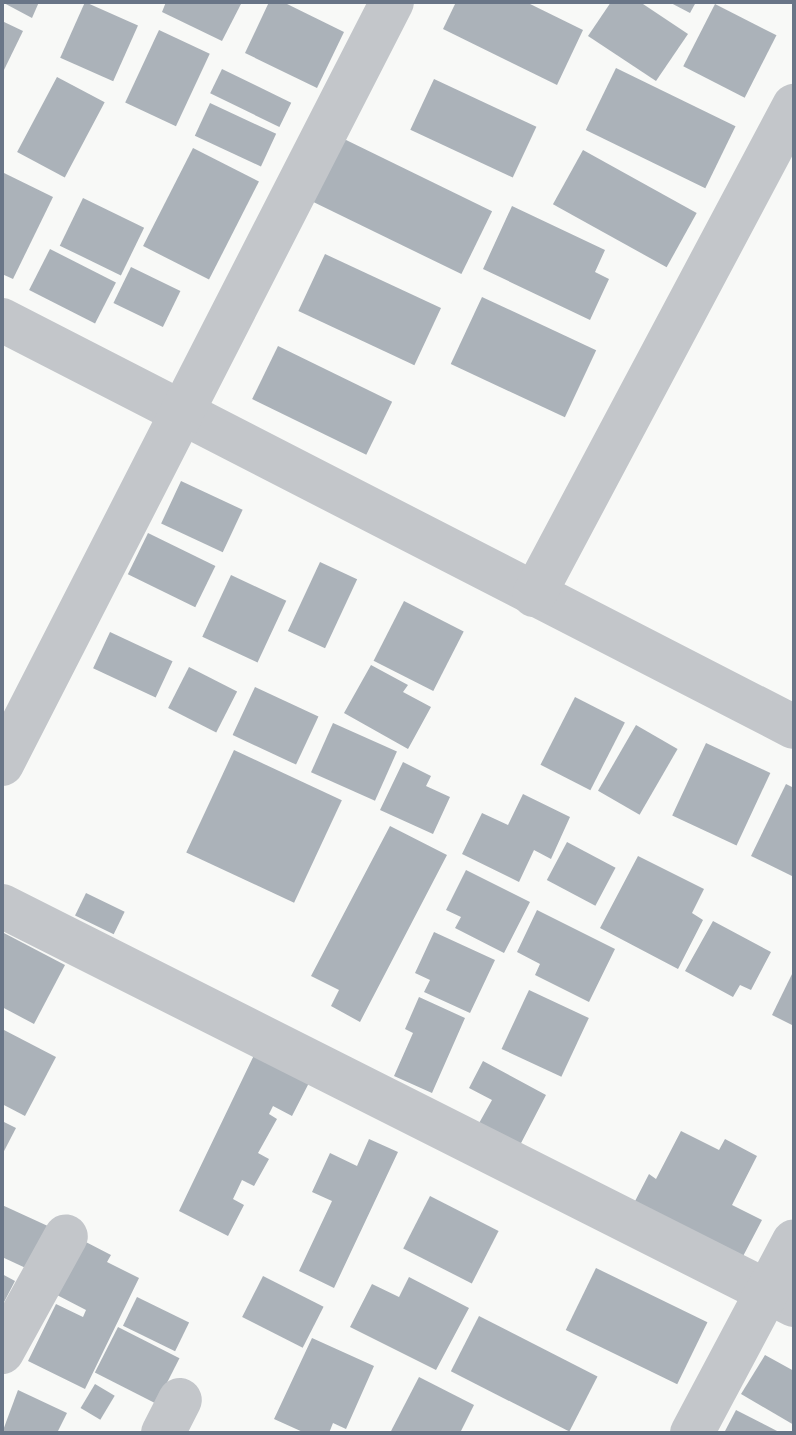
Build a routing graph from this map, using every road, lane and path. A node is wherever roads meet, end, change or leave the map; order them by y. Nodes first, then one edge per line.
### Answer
1 (392, 2) edge
2 (794, 106) edge
3 (2, 320) edge
4 (181, 411) junction
5 (534, 595) junction
6 (794, 727) edge
7 (2, 764) edge
8 (2, 906) edge
9 (66, 1236) dead end
10 (794, 1241) edge
11 (780, 1298) edge
12 (2, 1352) edge
13 (692, 1433) edge

1 - 4 street
2 - 5 street
3 - 4 street
4 - 5 street
4 - 7 street
5 - 6 street
8 - 11 street
9 - 12 street
10 - 11 street
11 - 13 street

